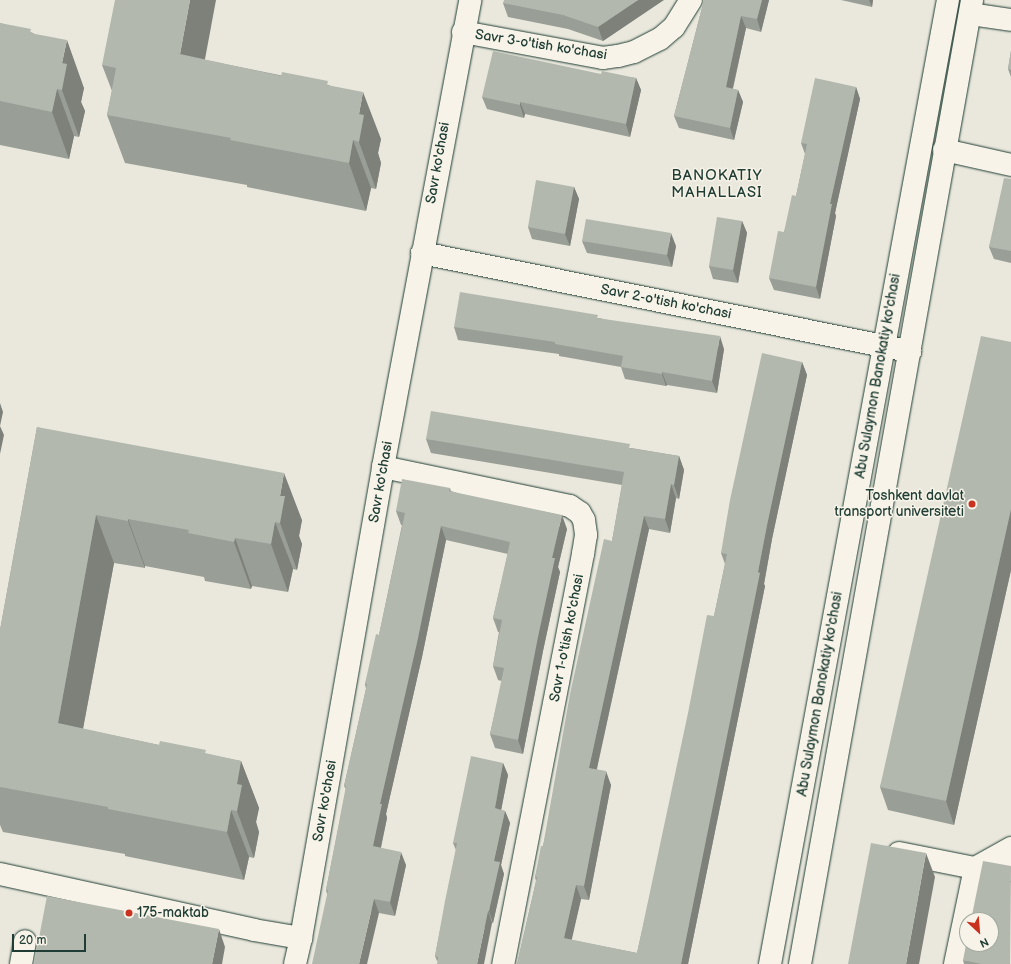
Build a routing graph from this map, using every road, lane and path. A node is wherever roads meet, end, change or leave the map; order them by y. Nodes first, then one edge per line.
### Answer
1 (470, 0) edge
2 (691, 0) edge
3 (948, 0) edge
4 (971, 7) edge
5 (1011, 20) edge
6 (464, 32) junction
7 (944, 150) junction
8 (1011, 165) edge
9 (422, 253) junction
10 (884, 346) junction
11 (910, 351) junction
12 (383, 467) junction
13 (1011, 848) edge
14 (880, 849) edge
15 (975, 868) junction
16 (1011, 870) edge
17 (0, 874) edge
18 (301, 938) junction
19 (26, 941) dead end
20 (21, 964) edge
21 (295, 964) edge
22 (503, 964) edge
23 (770, 964) edge
24 (800, 964) edge
25 (955, 964) edge

1 - 6 street, Savr ko'chasi
2 - 6 street, Savr 3-o'tish ko'chasi
3 - 10 street, Abu Sulaymon Banokatiy ko'chasi
4 - 5 street
4 - 7 street, Abu Sulaymon Banokatiy ko'chasi
6 - 9 street, Savr ko'chasi
7 - 8 street
7 - 11 street, Abu Sulaymon Banokatiy ko'chasi
9 - 10 street, Savr 2-o'tish ko'chasi
9 - 12 street, Savr ko'chasi
10 - 11 street, Savr 2-o'tish ko'chasi
10 - 23 street, Abu Sulaymon Banokatiy ko'chasi
11 - 24 street, Abu Sulaymon Banokatiy ko'chasi
12 - 18 street, Savr ko'chasi
12 - 22 street, Savr 1-o'tish ko'chasi
13 - 15 street
14 - 15 street
15 - 16 street
15 - 25 street
17 - 18 street
18 - 21 street, Savr ko'chasi
19 - 20 street

